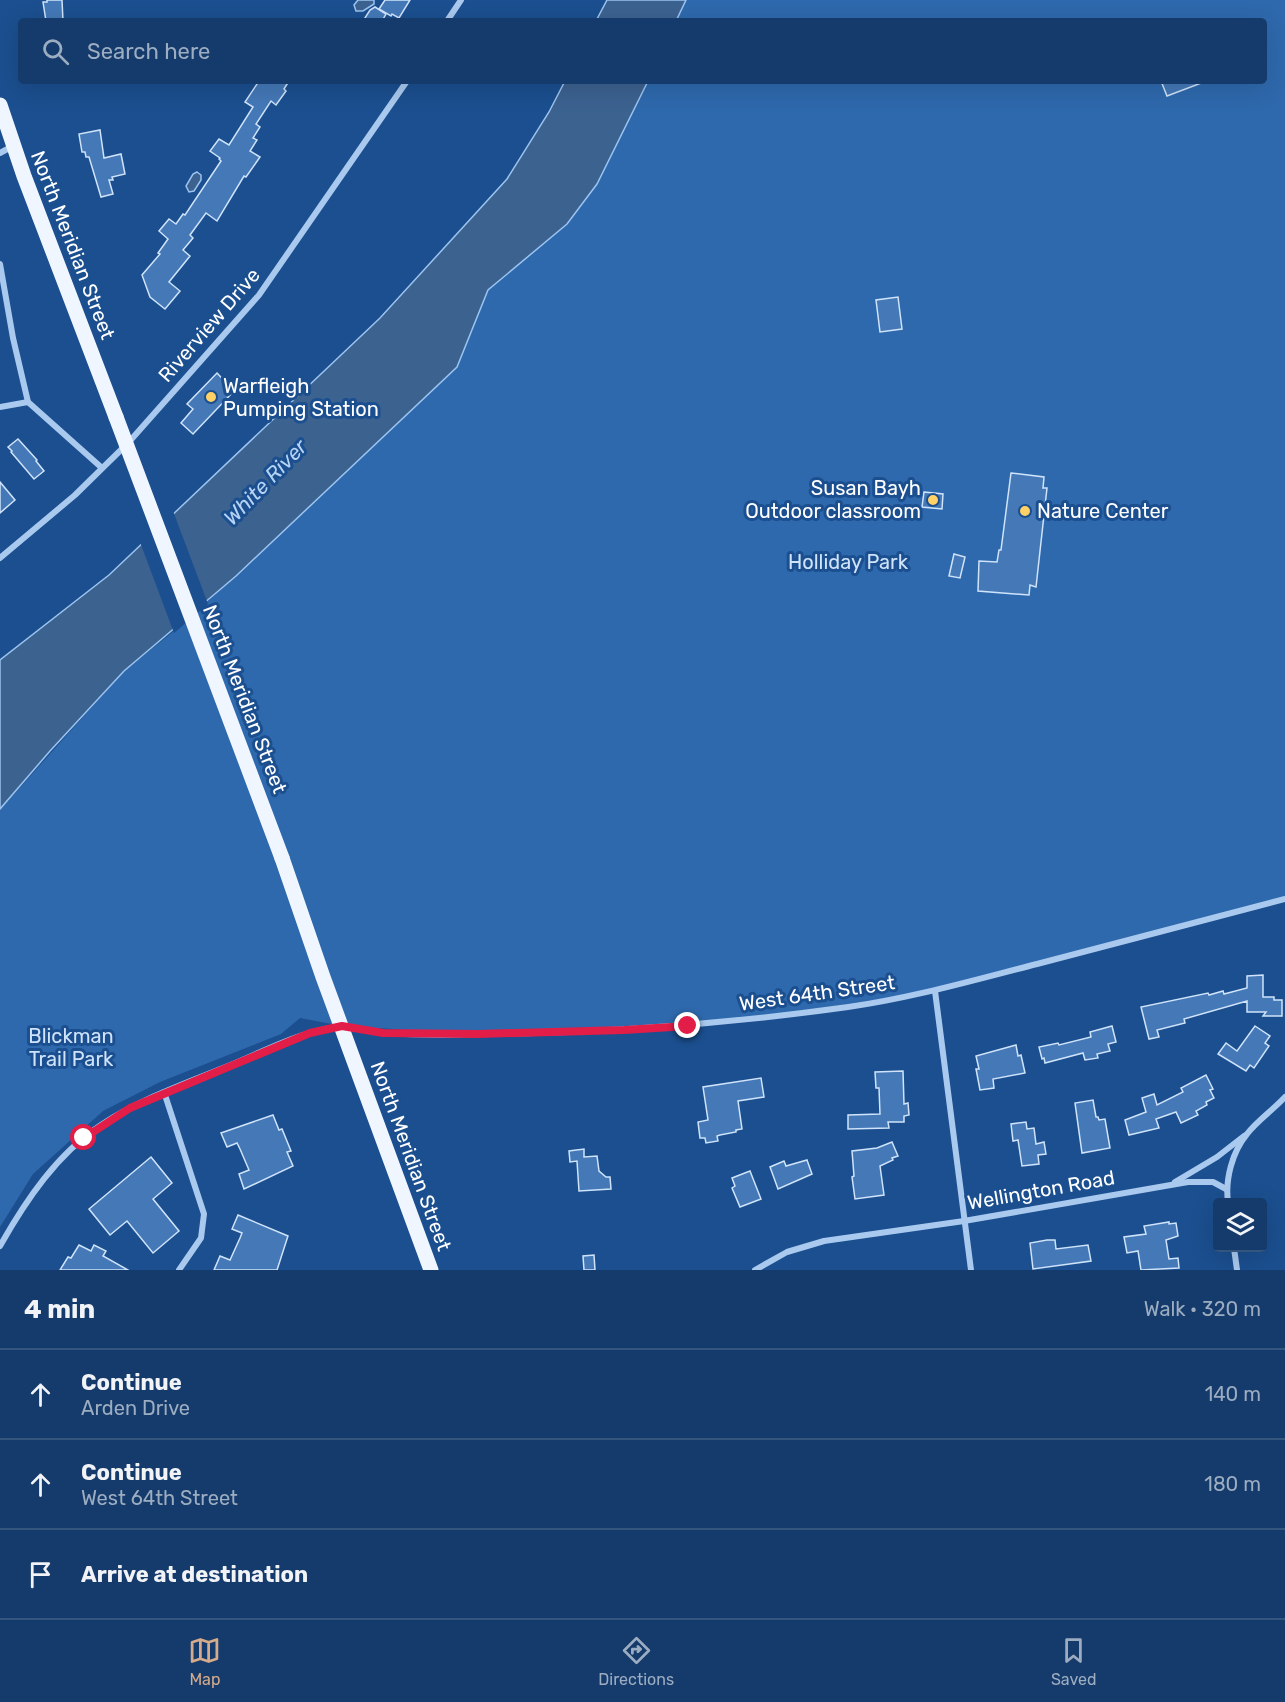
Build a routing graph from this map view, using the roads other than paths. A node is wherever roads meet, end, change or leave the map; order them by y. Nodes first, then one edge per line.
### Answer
1 (461, 0) edge
2 (449, 18) edge
3 (404, 84) edge
4 (0, 105) edge
5 (7, 150) edge
6 (0, 264) edge
7 (28, 402) junction
8 (0, 407) edge
9 (102, 468) junction
10 (0, 558) edge
11 (1285, 899) edge
12 (935, 990) junction
13 (342, 1026) junction
14 (164, 1092) junction
15 (1285, 1097) edge
16 (1247, 1134) junction
17 (1163, 1186) junction
18 (1226, 1189) junction
19 (1227, 1198) edge
20 (964, 1221) junction
21 (0, 1246) edge
22 (1235, 1252) edge
23 (179, 1270) edge
24 (431, 1270) edge
25 (755, 1270) edge
26 (971, 1270) edge
27 (1238, 1270) edge

1 - 2 street
3 - 9 street, Riverview Drive
4 - 5 main road, North Meridian Street
5 - 13 main road, North Meridian Street, bridge
6 - 7 street
7 - 8 street
7 - 9 street
9 - 10 street, Riverview Drive
11 - 12 street, West 64th Street
12 - 13 street, West 64th Street
12 - 20 street
13 - 14 street
13 - 24 main road, North Meridian Street
14 - 21 street
14 - 23 street
15 - 16 street
16 - 17 street
16 - 18 street
17 - 18 street, Wellington Road
17 - 20 street, Wellington Road
18 - 19 street
20 - 25 street, Wellington Road
20 - 26 street
22 - 27 street

